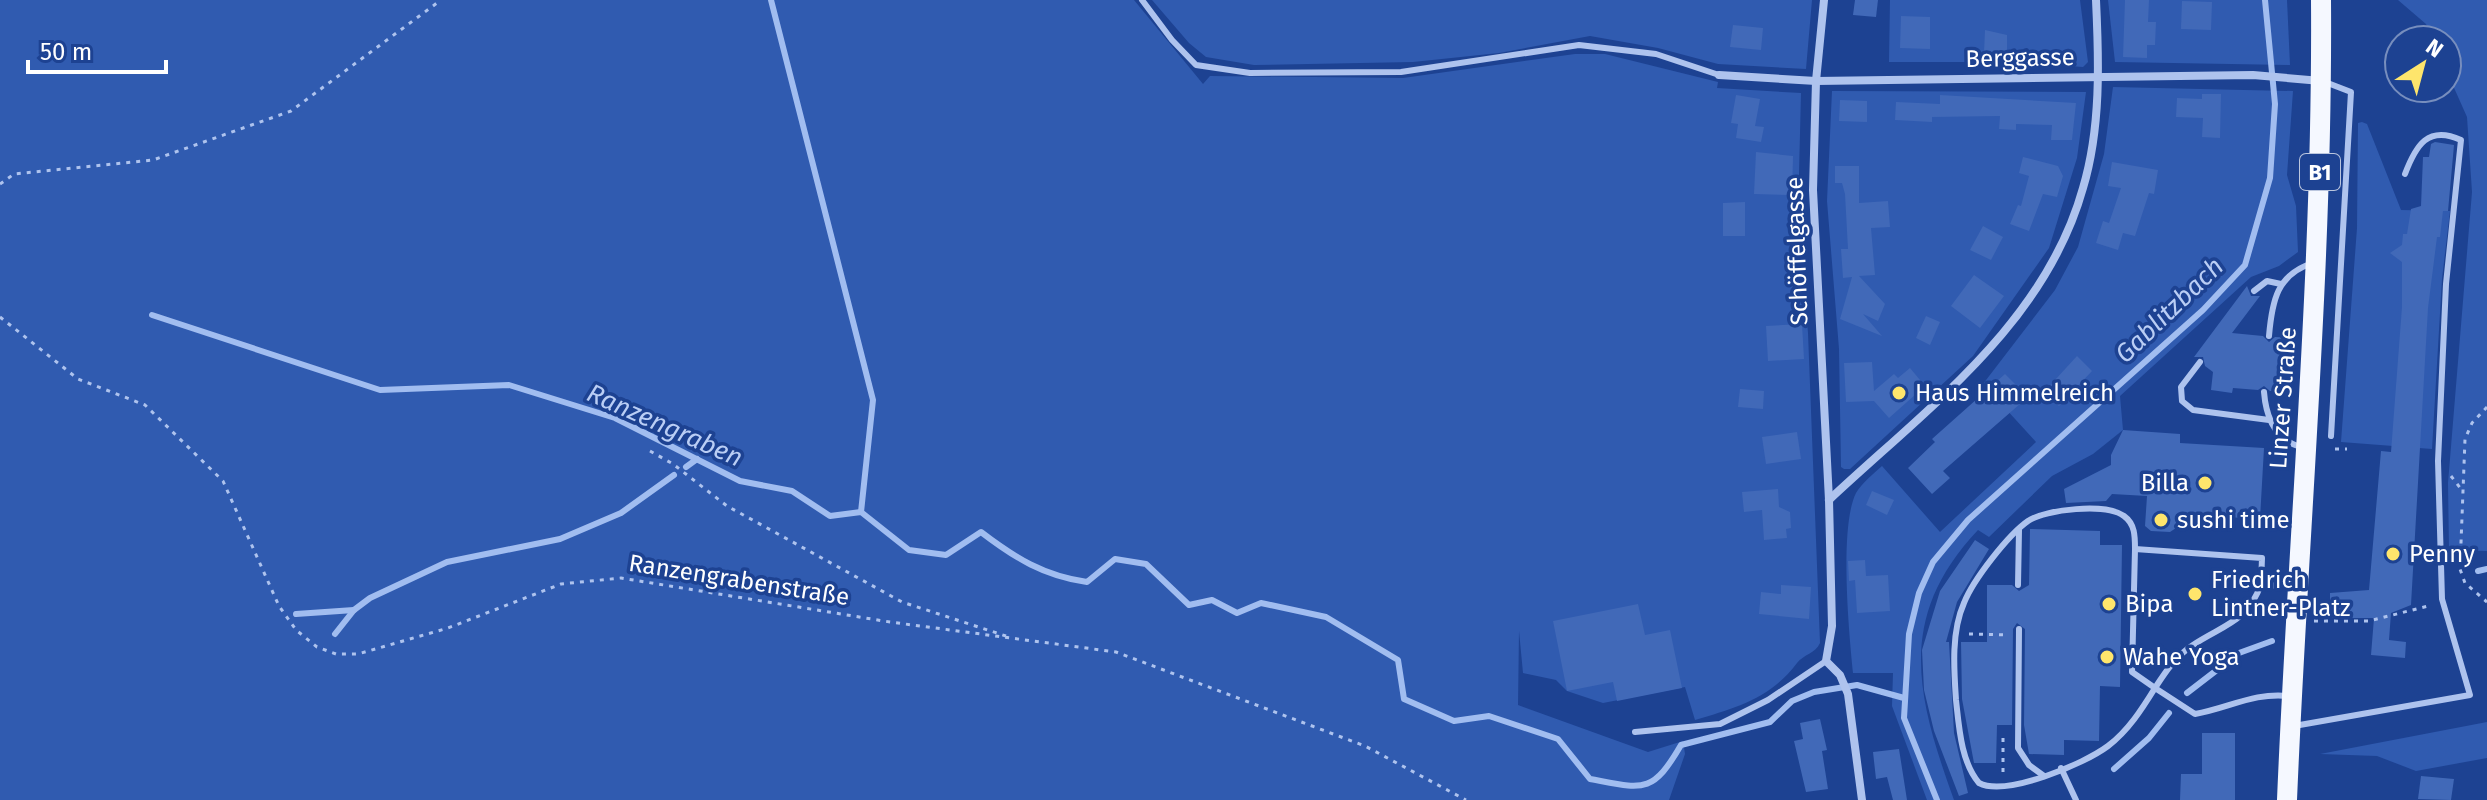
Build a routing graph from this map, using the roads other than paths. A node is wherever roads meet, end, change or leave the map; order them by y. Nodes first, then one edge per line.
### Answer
1 (1142, 0) edge
2 (1824, 0) edge
3 (2096, 0) edge
4 (2321, 0) edge
5 (1719, 75) joint
6 (2099, 77) junction
7 (1816, 81) junction
8 (2321, 81) junction
9 (2405, 174) dead end
10 (2317, 262) junction
11 (2281, 284) junction
12 (2254, 291) dead end
13 (2269, 336) dead end
14 (2200, 362) dead end
15 (2264, 392) dead end
16 (2269, 420) junction
17 (2331, 436) dead end
18 (2307, 448) junction
19 (1829, 500) junction
20 (2019, 530) junction
21 (2135, 549) junction
22 (2297, 578) junction
23 (2261, 584) junction
24 (2018, 585) dead end
25 (2018, 632) road end
26 (1826, 661) junction
27 (2155, 688) junction
28 (2291, 696) junction
29 (2290, 727) junction
30 (1635, 732) dead end
31 (2061, 768) junction
32 (2044, 776) junction
33 (1862, 800) edge
34 (2076, 800) edge
35 (2287, 800) edge

1 - 5 lane
2 - 7 street, Schöffelgasse
3 - 6 street
4 - 8 main road, Linzer Straße / B1
5 - 7 street, Berggasse
6 - 7 street, Berggasse
6 - 8 street, Berggasse
6 - 19 street
7 - 19 street, Schöffelgasse
8 - 10 main road, Linzer Straße / B1
8 - 17 lane
9 - 29 lane
10 - 11 lane
10 - 18 main road, Linzer Straße / B1
11 - 12 lane
11 - 13 lane
14 - 16 lane
15 - 16 lane
16 - 18 lane
18 - 22 main road, Linzer Straße / B1
19 - 26 street, Schöffelgasse
20 - 21 lane
20 - 24 lane
20 - 32 lane
21 - 23 lane
21 - 27 lane
22 - 23 lane
22 - 28 main road, Linzer Straße / B1
23 - 27 lane
25 - 32 lane
26 - 30 lane
26 - 33 street
27 - 28 lane
27 - 31 lane
28 - 29 main road, Linzer Straße / B1
29 - 35 main road, Linzer Straße / B1
31 - 32 lane
31 - 34 lane

